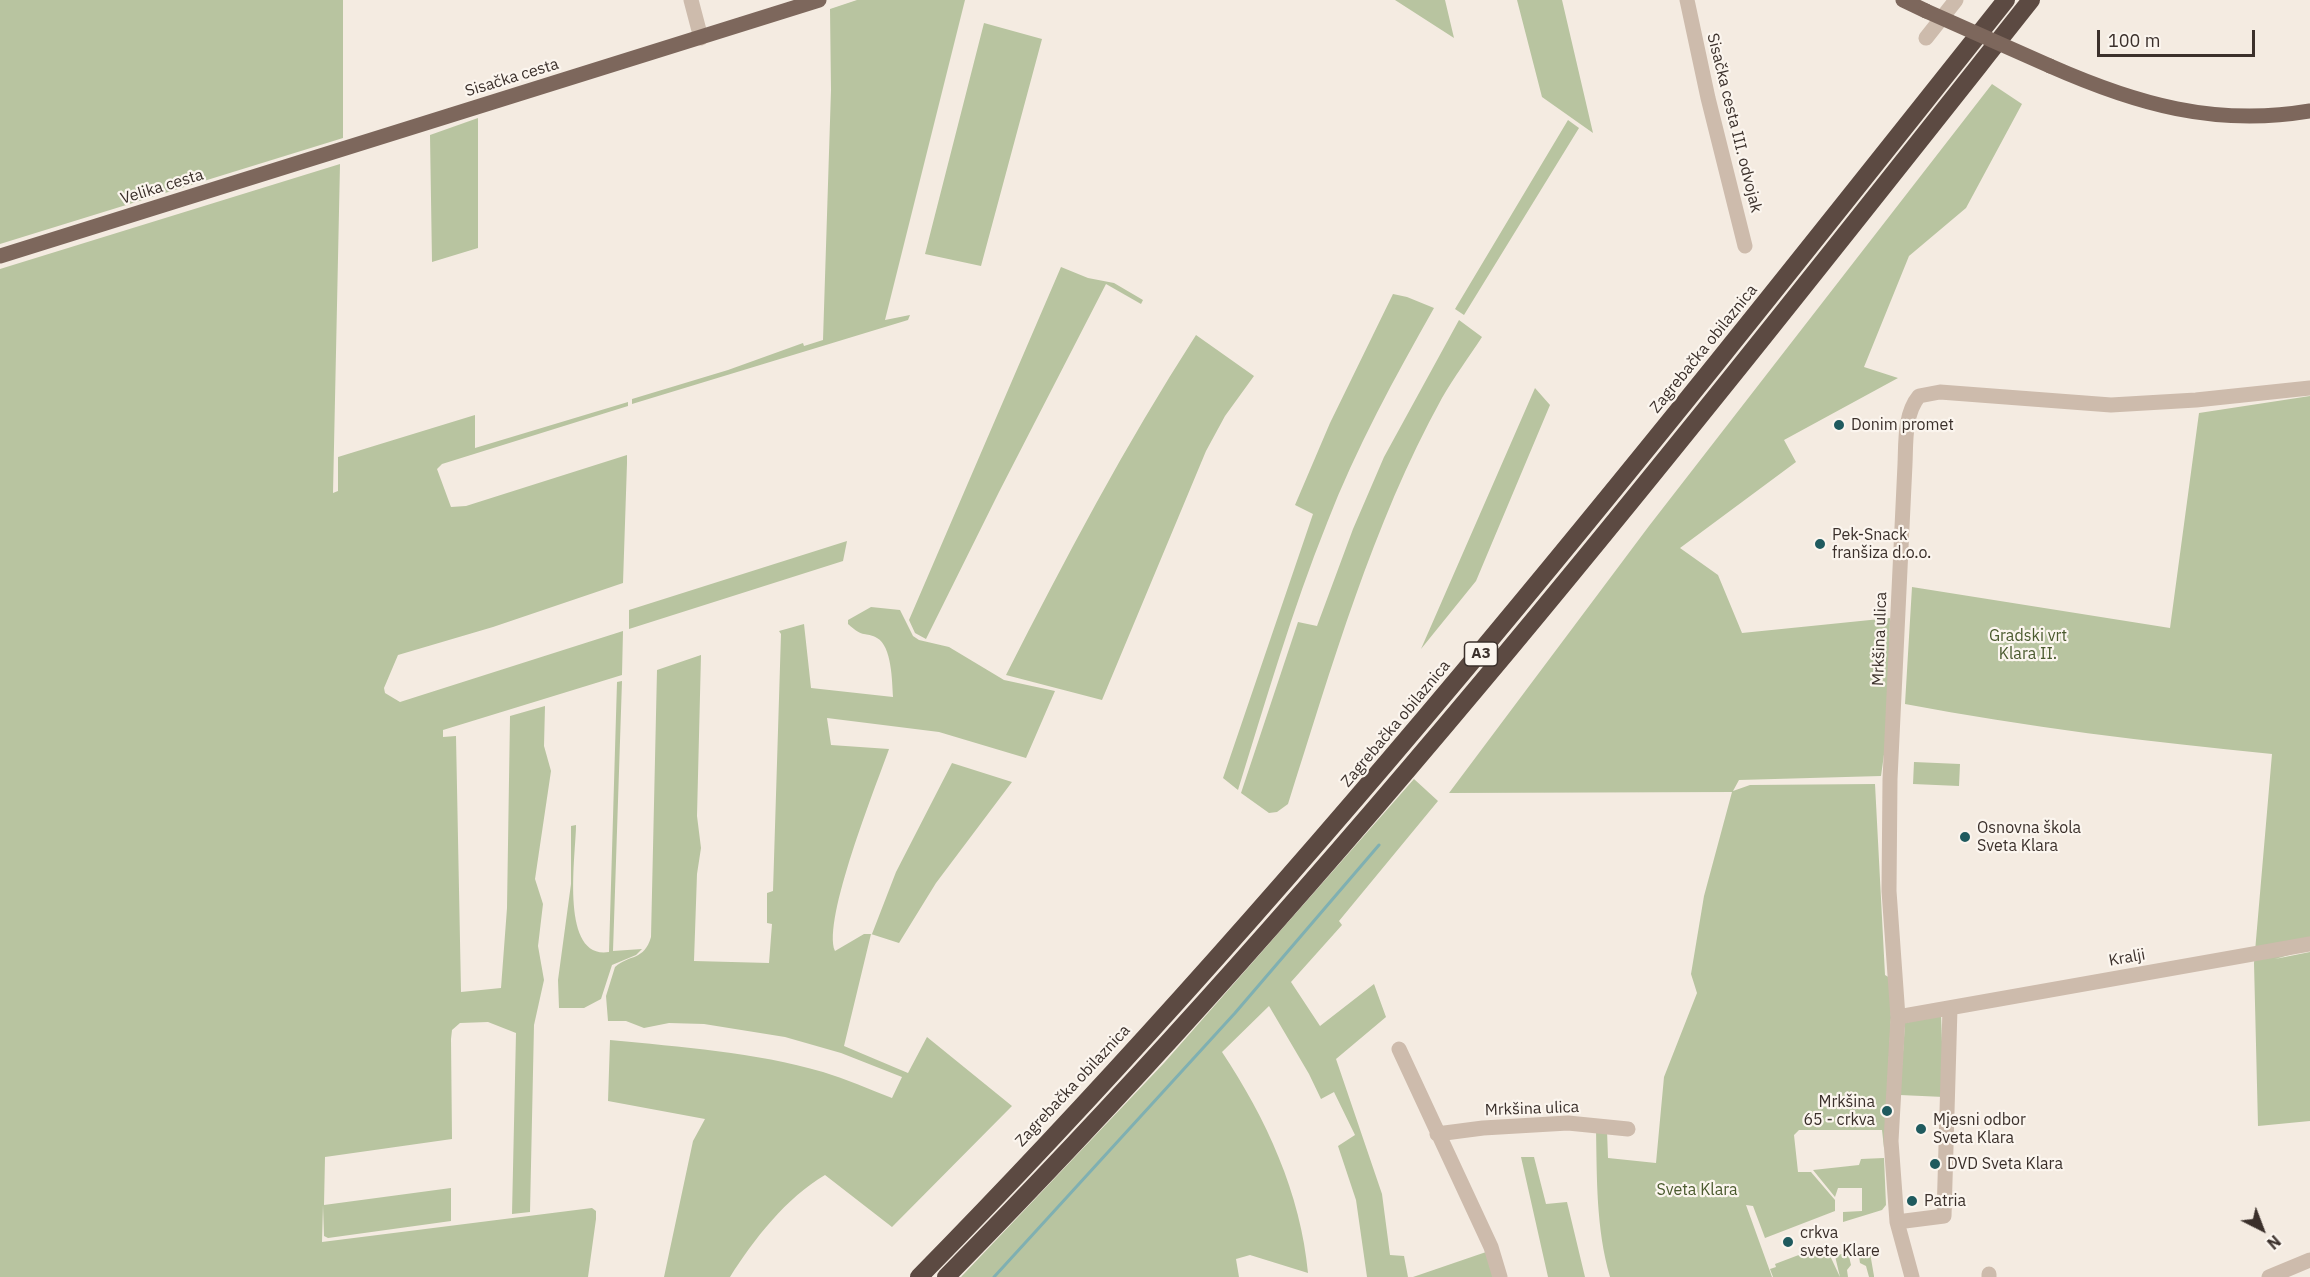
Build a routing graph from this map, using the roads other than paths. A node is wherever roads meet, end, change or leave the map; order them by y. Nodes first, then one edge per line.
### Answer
1 (691, 0) edge
2 (819, 0) edge
3 (1903, 0) edge
4 (1956, 0) edge
5 (2006, 0) edge
6 (2031, 0) edge
7 (1690, 3) edge
8 (701, 38) junction
9 (1926, 38) dead end
10 (2310, 111) edge
11 (334, 152) joint
12 (1745, 246) dead end
13 (0, 256) edge
14 (2310, 388) edge
15 (2310, 944) edge
16 (1950, 1008) junction
17 (1898, 1017) junction
18 (1399, 1049) dead end
19 (1628, 1129) dead end
20 (1437, 1134) junction
21 (1897, 1221) junction
22 (2310, 1260) edge
23 (919, 1277) edge
24 (946, 1277) edge
25 (1500, 1277) edge
26 (1912, 1277) edge
27 (2269, 1277) edge

1 - 8 street
2 - 8 main road, Sisačka cesta
3 - 10 main road, bridge
4 - 9 street
5 - 23 highway, Zagrebačka obilaznica / A3
6 - 24 highway, A3
7 - 12 street, Sisačka cesta III. odvojak
8 - 11 main road, Sisačka cesta
11 - 13 main road, Velika cesta
14 - 17 street, Mrkšina ulica
15 - 16 street, Kralji
16 - 17 street, Kralji
16 - 21 street
17 - 21 street, Mrkšina ulica
18 - 20 street
19 - 20 street, Mrkšina ulica
20 - 25 street
21 - 26 street, Mrkšina ulica
22 - 27 street

